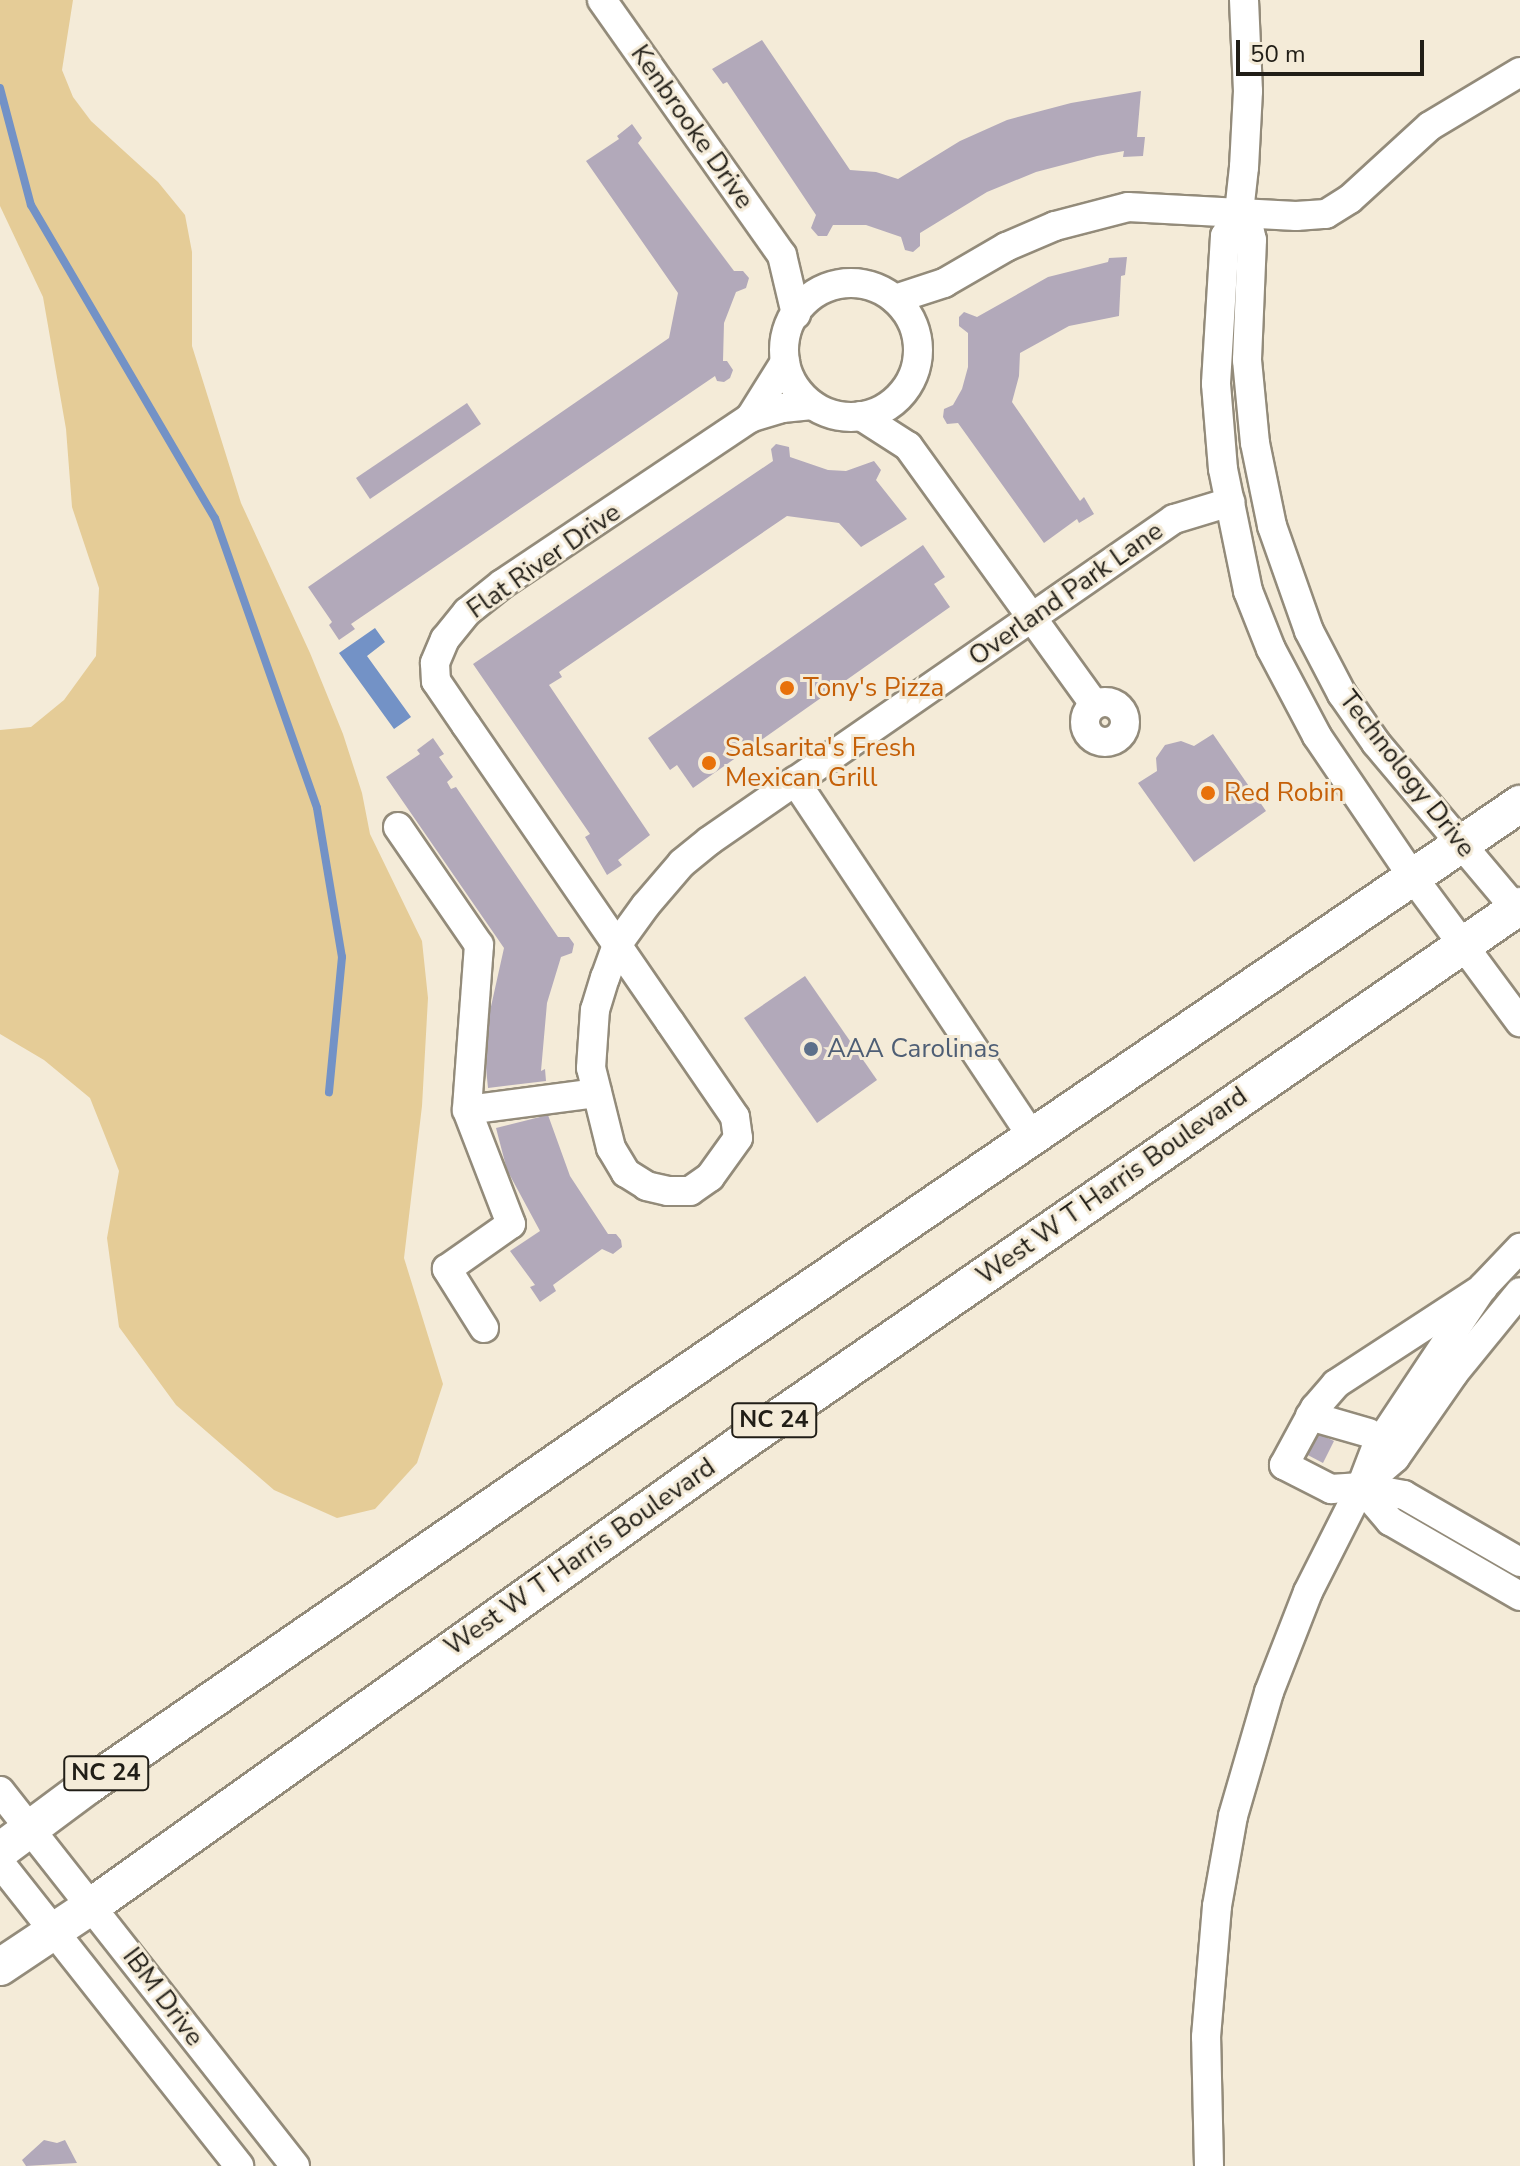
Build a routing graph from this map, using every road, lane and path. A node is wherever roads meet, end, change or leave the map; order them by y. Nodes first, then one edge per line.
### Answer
1 (602, 0) edge
2 (1244, 0) edge
3 (1520, 72) edge
4 (1239, 212) junction
5 (782, 255) junction
6 (944, 283) junction
7 (837, 285) junction
8 (895, 299) junction
9 (796, 314) junction
10 (914, 327) junction
11 (785, 362) junction
12 (901, 393) junction
13 (812, 405) junction
14 (861, 416) junction
15 (750, 418) junction
16 (908, 446) junction
17 (1230, 502) junction
18 (1035, 616) junction
19 (1094, 704) dead end
20 (795, 781) junction
21 (1520, 804) edge
22 (398, 827) dead end
23 (1460, 843) junction
24 (1412, 876) junction
25 (1519, 910) edge
26 (617, 945) junction
27 (1463, 945) junction
28 (1520, 1022) edge
29 (597, 1093) junction
30 (467, 1110) junction
31 (1032, 1137) junction
32 (1520, 1248) edge
33 (1483, 1287) junction
34 (1520, 1292) edge
35 (484, 1328) dead end
36 (1310, 1416) junction
37 (1369, 1433) junction
38 (1361, 1487) junction
39 (1520, 1562) edge
40 (1520, 1596) edge
41 (0, 1791) edge
42 (31, 1827) junction
43 (0, 1851) edge
44 (0, 1863) edge
45 (93, 1905) junction
46 (53, 1931) junction
47 (0, 1967) edge
48 (239, 2166) edge
49 (295, 2166) edge
50 (1209, 2166) edge

1 - 5 street, Kenbrooke Drive
2 - 4 street, Technology Drive
3 - 4 street
4 - 6 street
4 - 17 street, Technology Drive
4 - 23 street, Technology Drive
5 - 7 street, Kenbrooke Drive
5 - 9 street, Kenbrooke Drive
6 - 8 street
6 - 10 street
7 - 8 street
7 - 9 street
8 - 10 street
9 - 11 street, Flat River Drive
10 - 12 street
11 - 13 street
11 - 15 street, Flat River Drive
12 - 14 street
12 - 16 street
13 - 14 street, Flat River Drive
13 - 15 street, Flat River Drive
14 - 16 street
15 - 26 street, Flat River Drive
16 - 18 street
17 - 18 street, Overland Park Lane
17 - 24 street, Technology Drive
18 - 19 street
18 - 20 street, Overland Park Lane
20 - 26 street, Overland Park Lane
20 - 31 street
21 - 23 main road, NC 24
22 - 30 street
23 - 24 main road, NC 24
23 - 25 street, Technology Drive
24 - 27 street, Technology Drive
24 - 31 main road, NC 24
25 - 27 main road, West W T Harris Boulevard / NC 24
26 - 29 street, Flat River Drive
26 - 29 street, Flat River Drive
27 - 28 street, Technology Drive
27 - 45 main road, West W T Harris Boulevard / NC 24
29 - 30 street
30 - 35 street
31 - 42 main road, NC 24
32 - 33 street
33 - 36 street
33 - 37 street
33 - 38 street
34 - 38 street
36 - 37 street
36 - 38 street
37 - 38 street
38 - 39 street
38 - 40 street
38 - 50 street
41 - 42 street, IBM Drive
42 - 43 main road, NC 24
42 - 45 street, IBM Drive
44 - 46 street, IBM Drive
45 - 46 main road, West W T Harris Boulevard / NC 24
45 - 49 street, IBM Drive
46 - 47 main road, West W T Harris Boulevard / NC 24
46 - 48 street, IBM Drive

